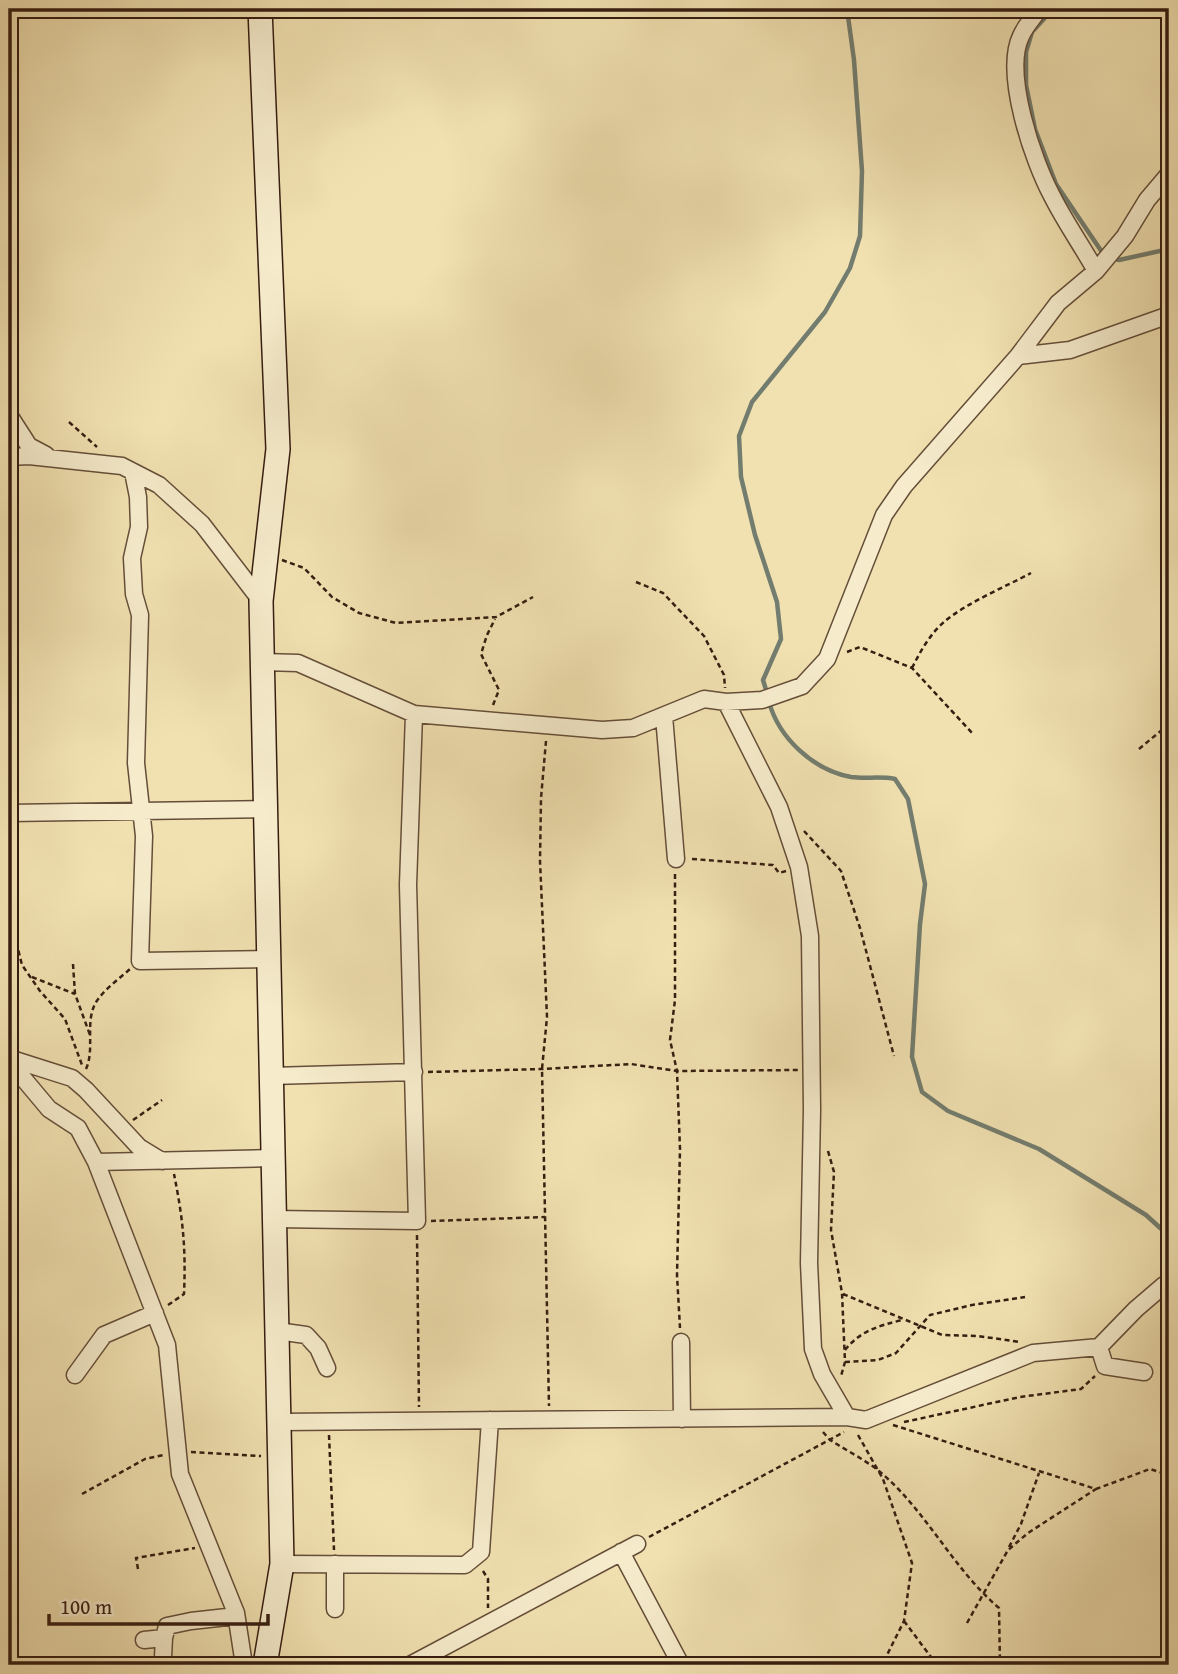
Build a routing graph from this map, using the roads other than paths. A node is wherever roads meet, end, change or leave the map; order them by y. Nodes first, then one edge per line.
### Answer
1 (260, 9) edge
2 (1039, 9) edge
3 (1169, 174) edge
4 (1104, 261) junction
5 (1169, 315) edge
6 (1018, 356) junction
7 (9, 415) edge
8 (51, 458) junction
9 (11, 460) edge
10 (128, 469) junction
11 (261, 601) junction
12 (262, 662) junction
13 (726, 702) junction
14 (414, 714) junction
15 (664, 716) junction
16 (265, 809) junction
17 (142, 811) junction
18 (9, 813) edge
19 (676, 859) road end
20 (268, 959) junction
21 (9, 1058) edge
22 (9, 1066) edge
23 (414, 1072) junction
24 (271, 1076) junction
25 (273, 1158) junction
26 (167, 1161) junction
27 (96, 1162) junction
28 (274, 1219) junction
29 (1164, 1285) dead end
30 (155, 1313) junction
31 (276, 1331) junction
32 (681, 1342) road end
33 (1099, 1347) junction
34 (327, 1368) dead end
35 (1144, 1372) dead end
36 (75, 1375) dead end
37 (847, 1417) junction
38 (682, 1419) junction
39 (489, 1420) junction
40 (279, 1422) junction
41 (637, 1544) road end
42 (621, 1552) junction
43 (282, 1564) junction
44 (335, 1564) junction
45 (335, 1609) dead end
46 (236, 1616) junction
47 (164, 1638) junction
48 (144, 1640) dead end
49 (163, 1657) dead end
50 (243, 1658) edge
51 (266, 1658) edge
52 (410, 1665) edge
53 (681, 1665) edge

1 - 11 street
2 - 4 street
3 - 4 street
4 - 6 street
5 - 6 street
6 - 13 street
7 - 8 street
8 - 9 street
8 - 10 street
10 - 11 street
10 - 17 street
11 - 12 street
12 - 14 street
12 - 16 street
13 - 15 street
13 - 37 street
14 - 15 street
14 - 23 street
15 - 19 street
16 - 17 street
16 - 20 street
17 - 18 street
17 - 20 street
20 - 24 street
21 - 26 street
22 - 27 street
23 - 24 street
23 - 28 street
24 - 25 street
25 - 26 street
25 - 28 street
26 - 27 street
27 - 30 street
28 - 31 street
29 - 33 street
30 - 36 street
30 - 46 street
31 - 34 street
31 - 40 street
32 - 38 street
33 - 35 street
33 - 37 street
37 - 38 street
38 - 39 street
39 - 40 street
39 - 44 street
40 - 43 street
41 - 42 street
42 - 52 street
42 - 53 street
43 - 44 street
43 - 51 street
44 - 45 street
46 - 47 street
46 - 50 street
47 - 48 street
47 - 49 street
50 - 51 street

